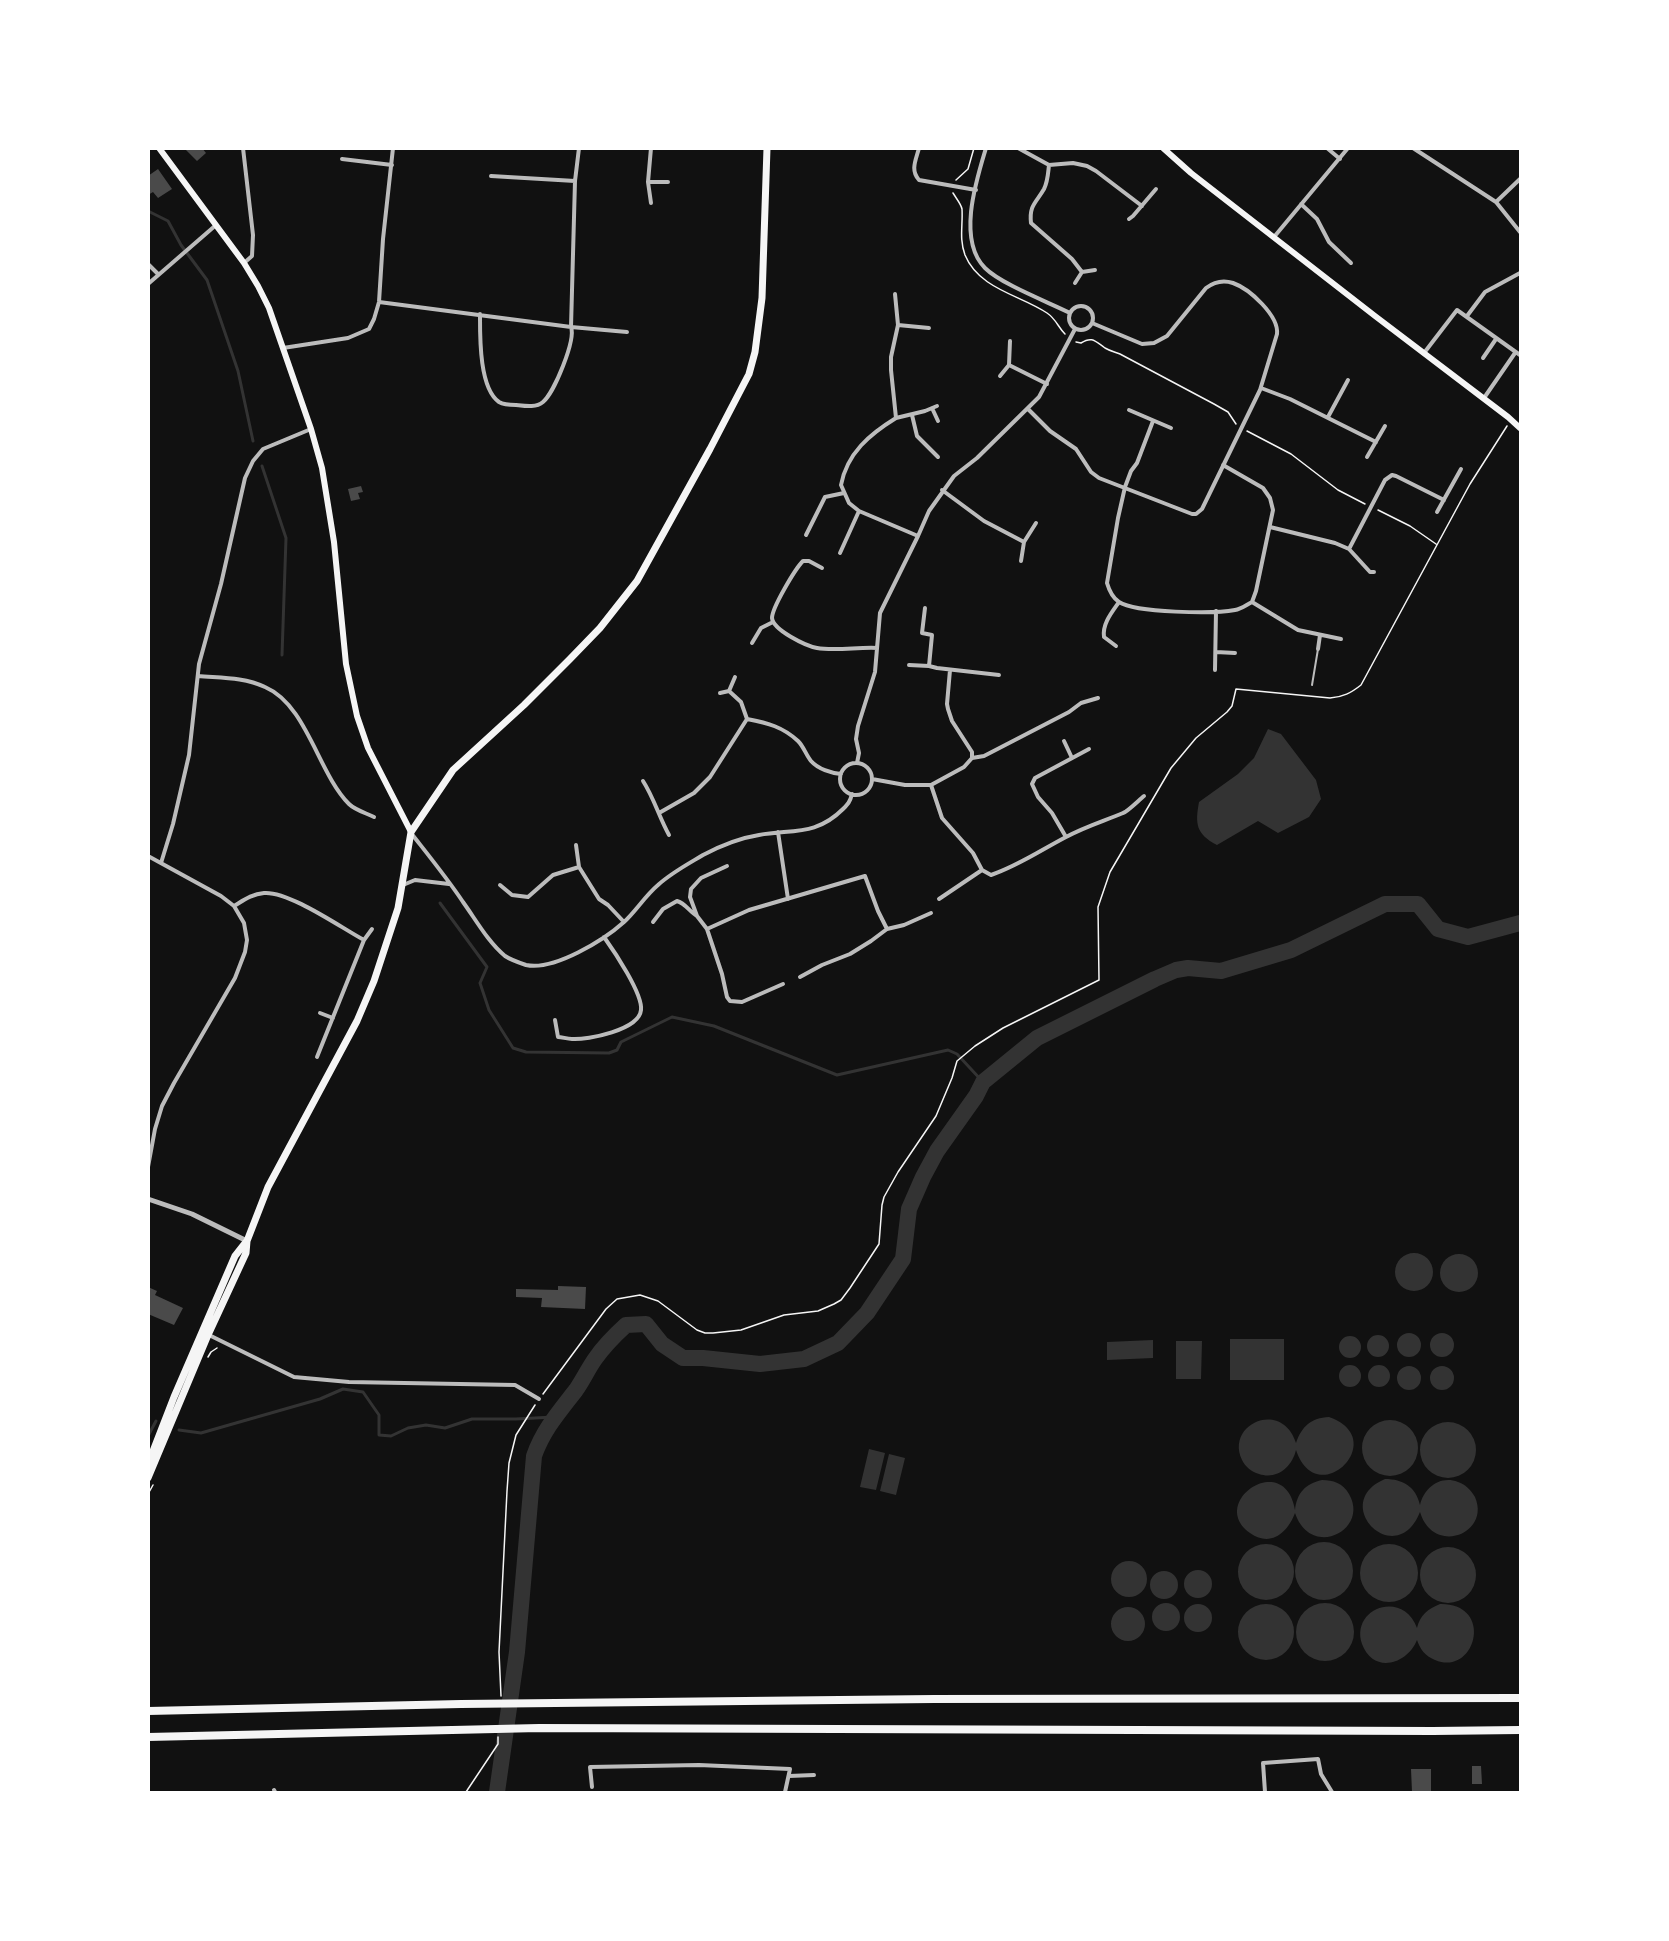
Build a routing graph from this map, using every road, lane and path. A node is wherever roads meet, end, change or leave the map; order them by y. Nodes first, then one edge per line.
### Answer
1 (159, 148) edge
2 (243, 148) edge
3 (393, 148) edge
4 (579, 148) edge
5 (651, 148) edge
6 (767, 148) edge
7 (919, 148) edge
8 (974, 148) edge
9 (986, 148) edge
10 (1018, 148) edge
11 (1163, 148) edge
12 (1327, 148) edge
13 (1348, 148) edge
14 (1413, 148) edge
15 (342, 159) dead end
16 (1340, 159) junction
17 (392, 165) junction
18 (1048, 165) junction
19 (491, 177) dead end
20 (1521, 179) edge
21 (575, 181) junction
22 (648, 182) junction
23 (668, 182) dead end
24 (953, 186) junction
25 (1155, 189) dead end
26 (976, 190) junction
27 (1496, 202) junction
28 (651, 203) dead end
29 (1301, 204) junction
30 (1142, 206) junction
31 (1129, 219) dead end
32 (216, 224) junction
33 (1521, 232) edge
34 (1274, 237) junction
35 (244, 263) junction
36 (1351, 263) dead end
37 (148, 264) edge
38 (1095, 270) dead end
39 (1082, 272) junction
40 (1521, 273) edge
41 (158, 274) junction
42 (1074, 283) dead end
43 (148, 284) edge
44 (895, 294) dead end
45 (379, 302) junction
46 (1070, 313) junction
47 (480, 314) junction
48 (1467, 316) junction
49 (1092, 323) junction
50 (898, 325) junction
51 (571, 327) junction
52 (929, 327) dead end
53 (1075, 329) junction
54 (627, 332) dead end
55 (1070, 338) junction
56 (1496, 339) junction
57 (1010, 341) dead end
58 (283, 348) junction
59 (1515, 353) junction
60 (1424, 354) junction
61 (1521, 355) edge
62 (1482, 358) dead end
63 (1008, 365) junction
64 (1000, 376) dead end
65 (1348, 380) dead end
66 (1047, 384) junction
67 (1261, 388) junction
68 (1484, 398) junction
69 (1028, 409) junction
70 (1129, 410) dead end
71 (912, 415) junction
72 (1328, 417) junction
73 (1509, 417) junction
74 (896, 418) junction
75 (938, 421) dead end
76 (1153, 421) junction
77 (1521, 423) edge
78 (1385, 426) dead end
79 (1506, 426) dead end
80 (1243, 427) junction
81 (1171, 428) dead end
82 (1521, 428) edge
83 (311, 429) junction
84 (1376, 442) junction
85 (938, 457) dead end
86 (1367, 457) dead end
87 (1223, 465) junction
88 (1461, 469) dead end
89 (1125, 487) junction
90 (942, 490) junction
91 (844, 493) junction
92 (1444, 500) junction
93 (1371, 507) junction
94 (860, 511) junction
95 (1437, 512) dead end
96 (1036, 523) dead end
97 (1270, 527) junction
98 (806, 535) dead end
99 (918, 536) junction
100 (1024, 542) junction
101 (1436, 544) junction
102 (1349, 549) junction
103 (840, 553) dead end
104 (1021, 561) dead end
105 (822, 568) dead end
106 (1374, 572) dead end
107 (1119, 602) junction
108 (1251, 602) junction
109 (925, 608) dead end
110 (1216, 610) junction
111 (773, 622) junction
112 (1320, 635) junction
113 (1341, 639) dead end
114 (752, 643) dead end
115 (1116, 646) dead end
116 (877, 648) junction
117 (1318, 649) joint
118 (1216, 652) junction
119 (1235, 653) dead end
120 (909, 665) dead end
121 (928, 666) junction
122 (1371, 666) dead end
123 (950, 670) junction
124 (1215, 670) dead end
125 (999, 675) dead end
126 (198, 676) junction
127 (735, 677) dead end
128 (1312, 685) dead end
129 (1244, 690) dead end
130 (729, 691) junction
131 (720, 693) dead end
132 (1098, 698) dead end
133 (747, 719) junction
134 (1064, 741) dead end
135 (1089, 749) dead end
136 (972, 758) junction
137 (1072, 758) junction
138 (857, 763) junction
139 (840, 774) junction
140 (872, 779) junction
141 (643, 781) dead end
142 (931, 785) junction
143 (852, 794) junction
144 (1144, 796) dead end
145 (660, 813) junction
146 (374, 817) dead end
147 (411, 832) junction
148 (778, 832) junction
149 (669, 834) dead end
150 (1066, 837) junction
151 (576, 845) dead end
152 (148, 856) edge
153 (161, 863) junction
154 (727, 866) dead end
155 (579, 867) junction
156 (982, 870) junction
157 (450, 884) junction
158 (403, 885) junction
159 (500, 885) dead end
160 (788, 899) junction
161 (939, 899) dead end
162 (234, 906) junction
163 (931, 913) dead end
164 (697, 916) junction
165 (624, 922) junction
166 (653, 922) dead end
167 (887, 928) junction
168 (372, 929) dead end
169 (707, 929) junction
170 (604, 937) junction
171 (364, 940) junction
172 (800, 977) dead end
173 (783, 984) dead end
174 (320, 1013) dead end
175 (333, 1018) junction
176 (555, 1020) dead end
177 (317, 1057) dead end
178 (148, 1167) edge
179 (148, 1199) edge
180 (247, 1241) junction
181 (205, 1334) junction
182 (539, 1398) junction
183 (148, 1464) edge
184 (148, 1478) edge
185 (500, 1652) dead end
186 (1521, 1698) edge
187 (148, 1711) edge
188 (1521, 1730) edge
189 (148, 1737) edge
190 (486, 1763) dead end
191 (814, 1775) dead end
192 (789, 1776) junction
193 (592, 1787) dead end
194 (466, 1792) edge
195 (784, 1792) edge
196 (1265, 1792) edge
197 (1332, 1792) edge

1 - 32 main road
2 - 35 street
3 - 17 street
4 - 21 street
5 - 22 street
6 - 147 highway
7 - 24 street
8 - 24 path
9 - 26 street
10 - 18 street
11 - 34 main road
12 - 16 street
13 - 16 street
14 - 27 street
15 - 17 street
16 - 29 street
17 - 45 street
18 - 30 street
18 - 39 street
19 - 21 street
20 - 27 street
21 - 51 street
22 - 23 street
22 - 28 street
24 - 26 street
24 - 55 path
25 - 30 street
26 - 46 street
27 - 33 street
29 - 34 street
29 - 36 street
30 - 31 street
32 - 35 main road
32 - 41 street
34 - 60 main road
35 - 58 main road
37 - 41 street
38 - 39 street
39 - 42 street
40 - 48 street
41 - 43 street
44 - 50 street
45 - 47 street
45 - 58 street
46 - 49 street
46 - 53 street
47 - 51 street
47 - 51 street
48 - 56 street
48 - 60 street
49 - 53 street
49 - 67 street
50 - 52 street
50 - 74 street
51 - 54 street
53 - 55 street
55 - 66 street
55 - 80 path
56 - 59 street
56 - 62 street
57 - 63 street
58 - 83 main road
59 - 61 street
59 - 68 street
60 - 68 main road
63 - 64 street
63 - 66 street
65 - 72 street
66 - 69 street
67 - 72 street
67 - 80 street
68 - 73 main road
69 - 89 street
69 - 90 street
70 - 76 street
71 - 74 street
71 - 75 street
71 - 85 street
72 - 84 street
73 - 77 main road
73 - 82 main road
74 - 91 street
76 - 81 street
76 - 89 street
78 - 84 street
79 - 101 path
80 - 87 street
80 - 93 path
83 - 126 street
83 - 147 main road
84 - 86 street
87 - 89 street
87 - 97 street
88 - 92 street
89 - 107 street
90 - 99 street
90 - 100 street
91 - 94 street
91 - 98 street
92 - 93 street
92 - 95 street
93 - 101 path
93 - 102 street
94 - 99 street
94 - 103 street
96 - 100 street
97 - 102 street
97 - 108 street
99 - 116 street
100 - 104 street
101 - 122 path
102 - 106 street
105 - 111 street
107 - 110 street
107 - 115 street
108 - 110 street
108 - 112 street
109 - 121 street
110 - 118 street
111 - 114 street
111 - 116 street
112 - 113 street
112 - 117 street
116 - 138 street
117 - 128 lane
118 - 119 street
118 - 124 street
120 - 121 street
121 - 123 street
123 - 125 street
123 - 136 street
126 - 146 street
126 - 153 street
127 - 130 street
129 - 182 path
130 - 131 street
130 - 133 street
132 - 136 street
133 - 139 street
133 - 145 street
134 - 137 street
135 - 137 street
136 - 142 street
137 - 150 street
138 - 139 street
138 - 140 street
139 - 143 street
140 - 142 street
140 - 143 street
141 - 145 street
142 - 156 street
143 - 148 street
144 - 150 street
145 - 149 street
147 - 157 street
147 - 158 highway
148 - 160 street
148 - 165 street
150 - 156 street
151 - 155 street
152 - 153 street
153 - 162 street
154 - 164 street
155 - 159 street
155 - 165 street
156 - 161 street
157 - 158 street
157 - 170 street
158 - 180 highway
160 - 167 street
160 - 169 street
162 - 171 street
162 - 178 street
163 - 167 street
164 - 166 street
164 - 169 street
165 - 170 street
167 - 172 street
168 - 171 street
169 - 173 street
170 - 176 street
171 - 175 street
174 - 175 street
175 - 177 street
179 - 180 street
180 - 181 highway
181 - 182 street
181 - 183 highway
181 - 184 highway
182 - 185 path
186 - 187 highway
188 - 189 highway
190 - 194 path
191 - 192 street
192 - 193 street
192 - 195 street
196 - 197 street

